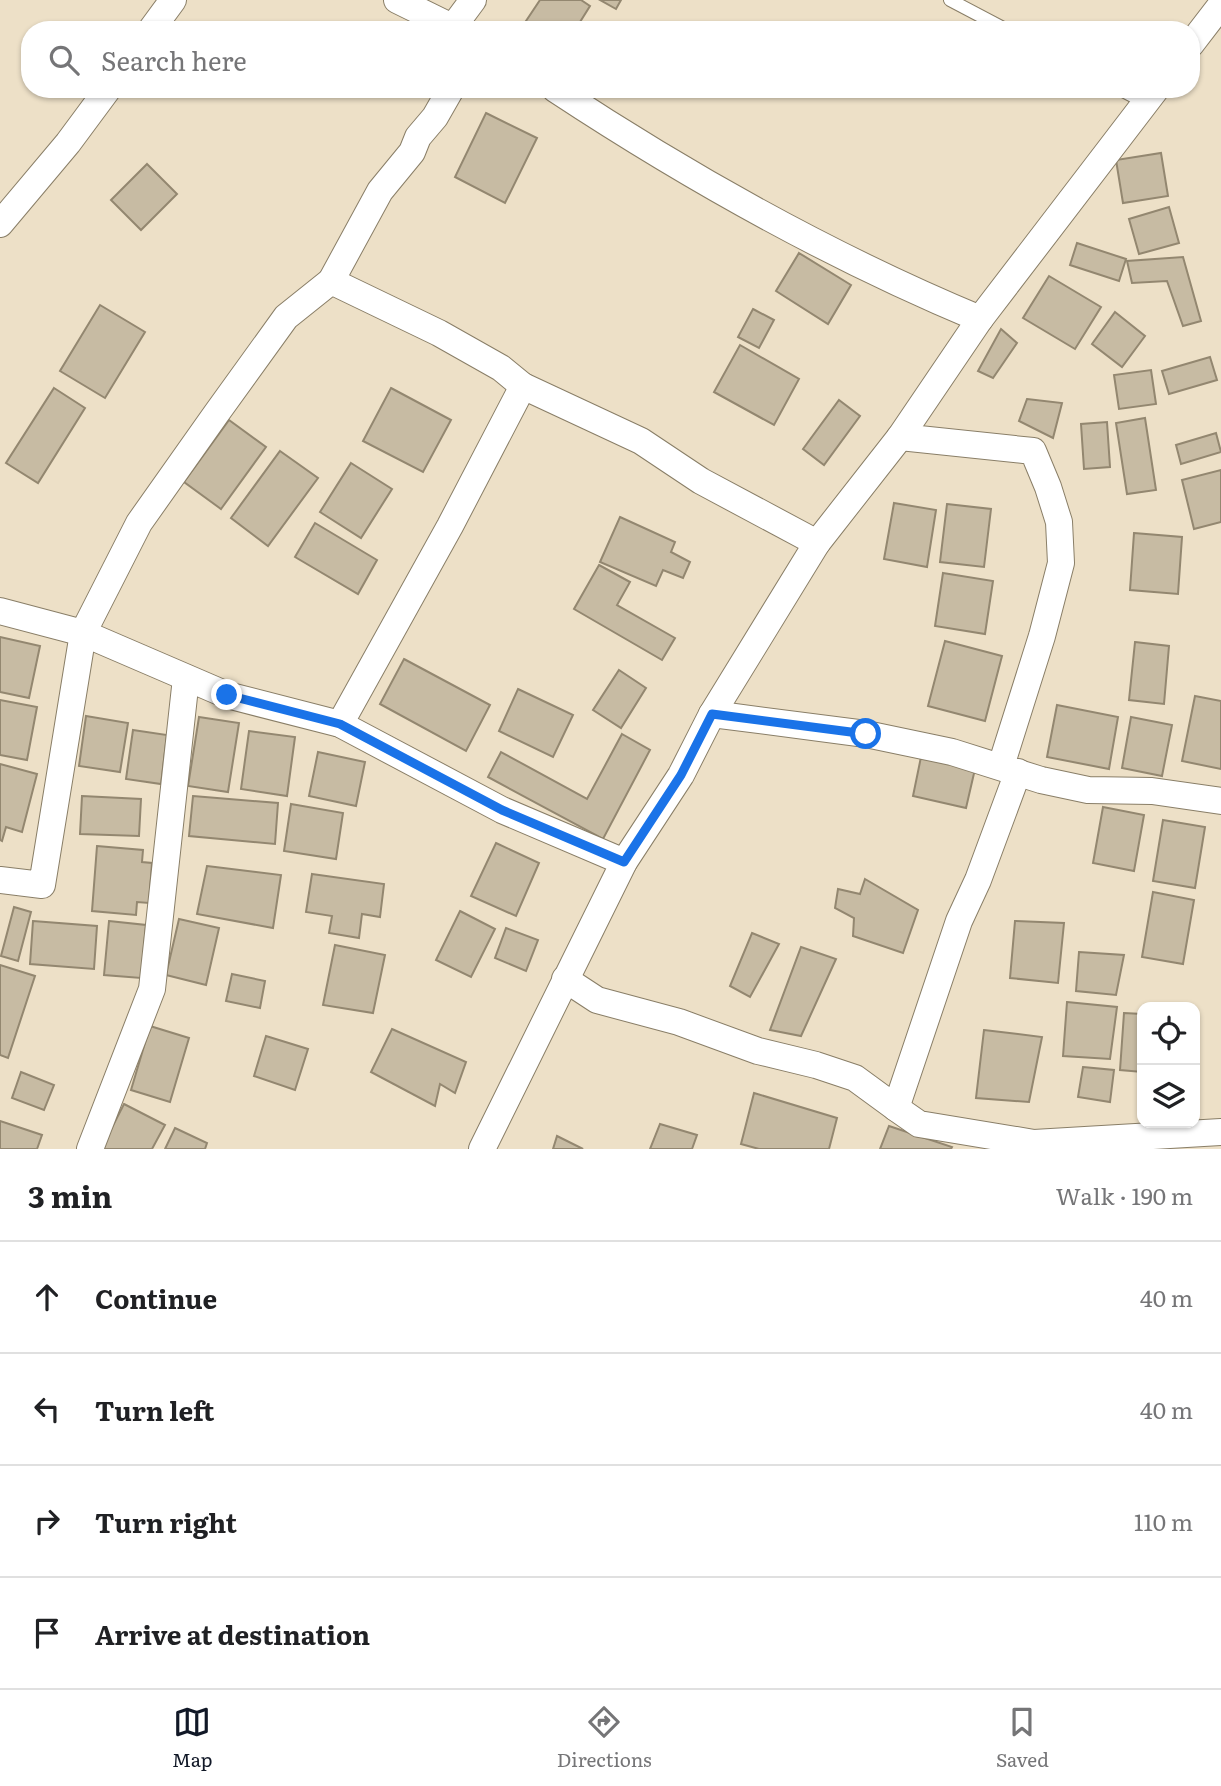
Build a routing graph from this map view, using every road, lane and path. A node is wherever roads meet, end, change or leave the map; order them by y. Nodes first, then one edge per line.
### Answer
1 (173, 0) edge
2 (397, 0) edge
3 (473, 0) edge
4 (950, 0) edge
5 (1221, 5) edge
6 (158, 21) edge
7 (439, 21) edge
8 (460, 21) edge
9 (990, 21) edge
10 (1200, 32) edge
11 (101, 98) edge
12 (446, 98) edge
13 (570, 98) edge
14 (1149, 98) edge
15 (0, 224) edge
16 (331, 281) junction
17 (980, 319) junction
18 (523, 386) junction
19 (900, 437) junction
20 (817, 543) junction
21 (0, 611) edge
22 (83, 633) junction
23 (186, 678) junction
24 (712, 714) junction
25 (340, 724) junction
26 (1010, 769) junction
27 (1221, 801) edge
28 (624, 862) junction
29 (0, 880) edge
30 (565, 979) junction
31 (896, 1108) junction
32 (1221, 1132) edge
33 (90, 1149) edge
34 (482, 1149) edge

1 - 6 street
2 - 7 street
3 - 8 street
4 - 9 lane
5 - 10 street
11 - 15 street
12 - 16 street
13 - 17 street
14 - 17 street
16 - 18 street
16 - 22 street
17 - 19 street
18 - 20 street
18 - 25 street
19 - 20 street
19 - 26 street
20 - 24 street
21 - 22 street
22 - 23 street
22 - 29 street
23 - 25 street
23 - 33 street
24 - 26 street
24 - 28 street
25 - 28 street
26 - 27 street
26 - 31 street
28 - 30 street
30 - 31 street
30 - 34 street
31 - 32 street

